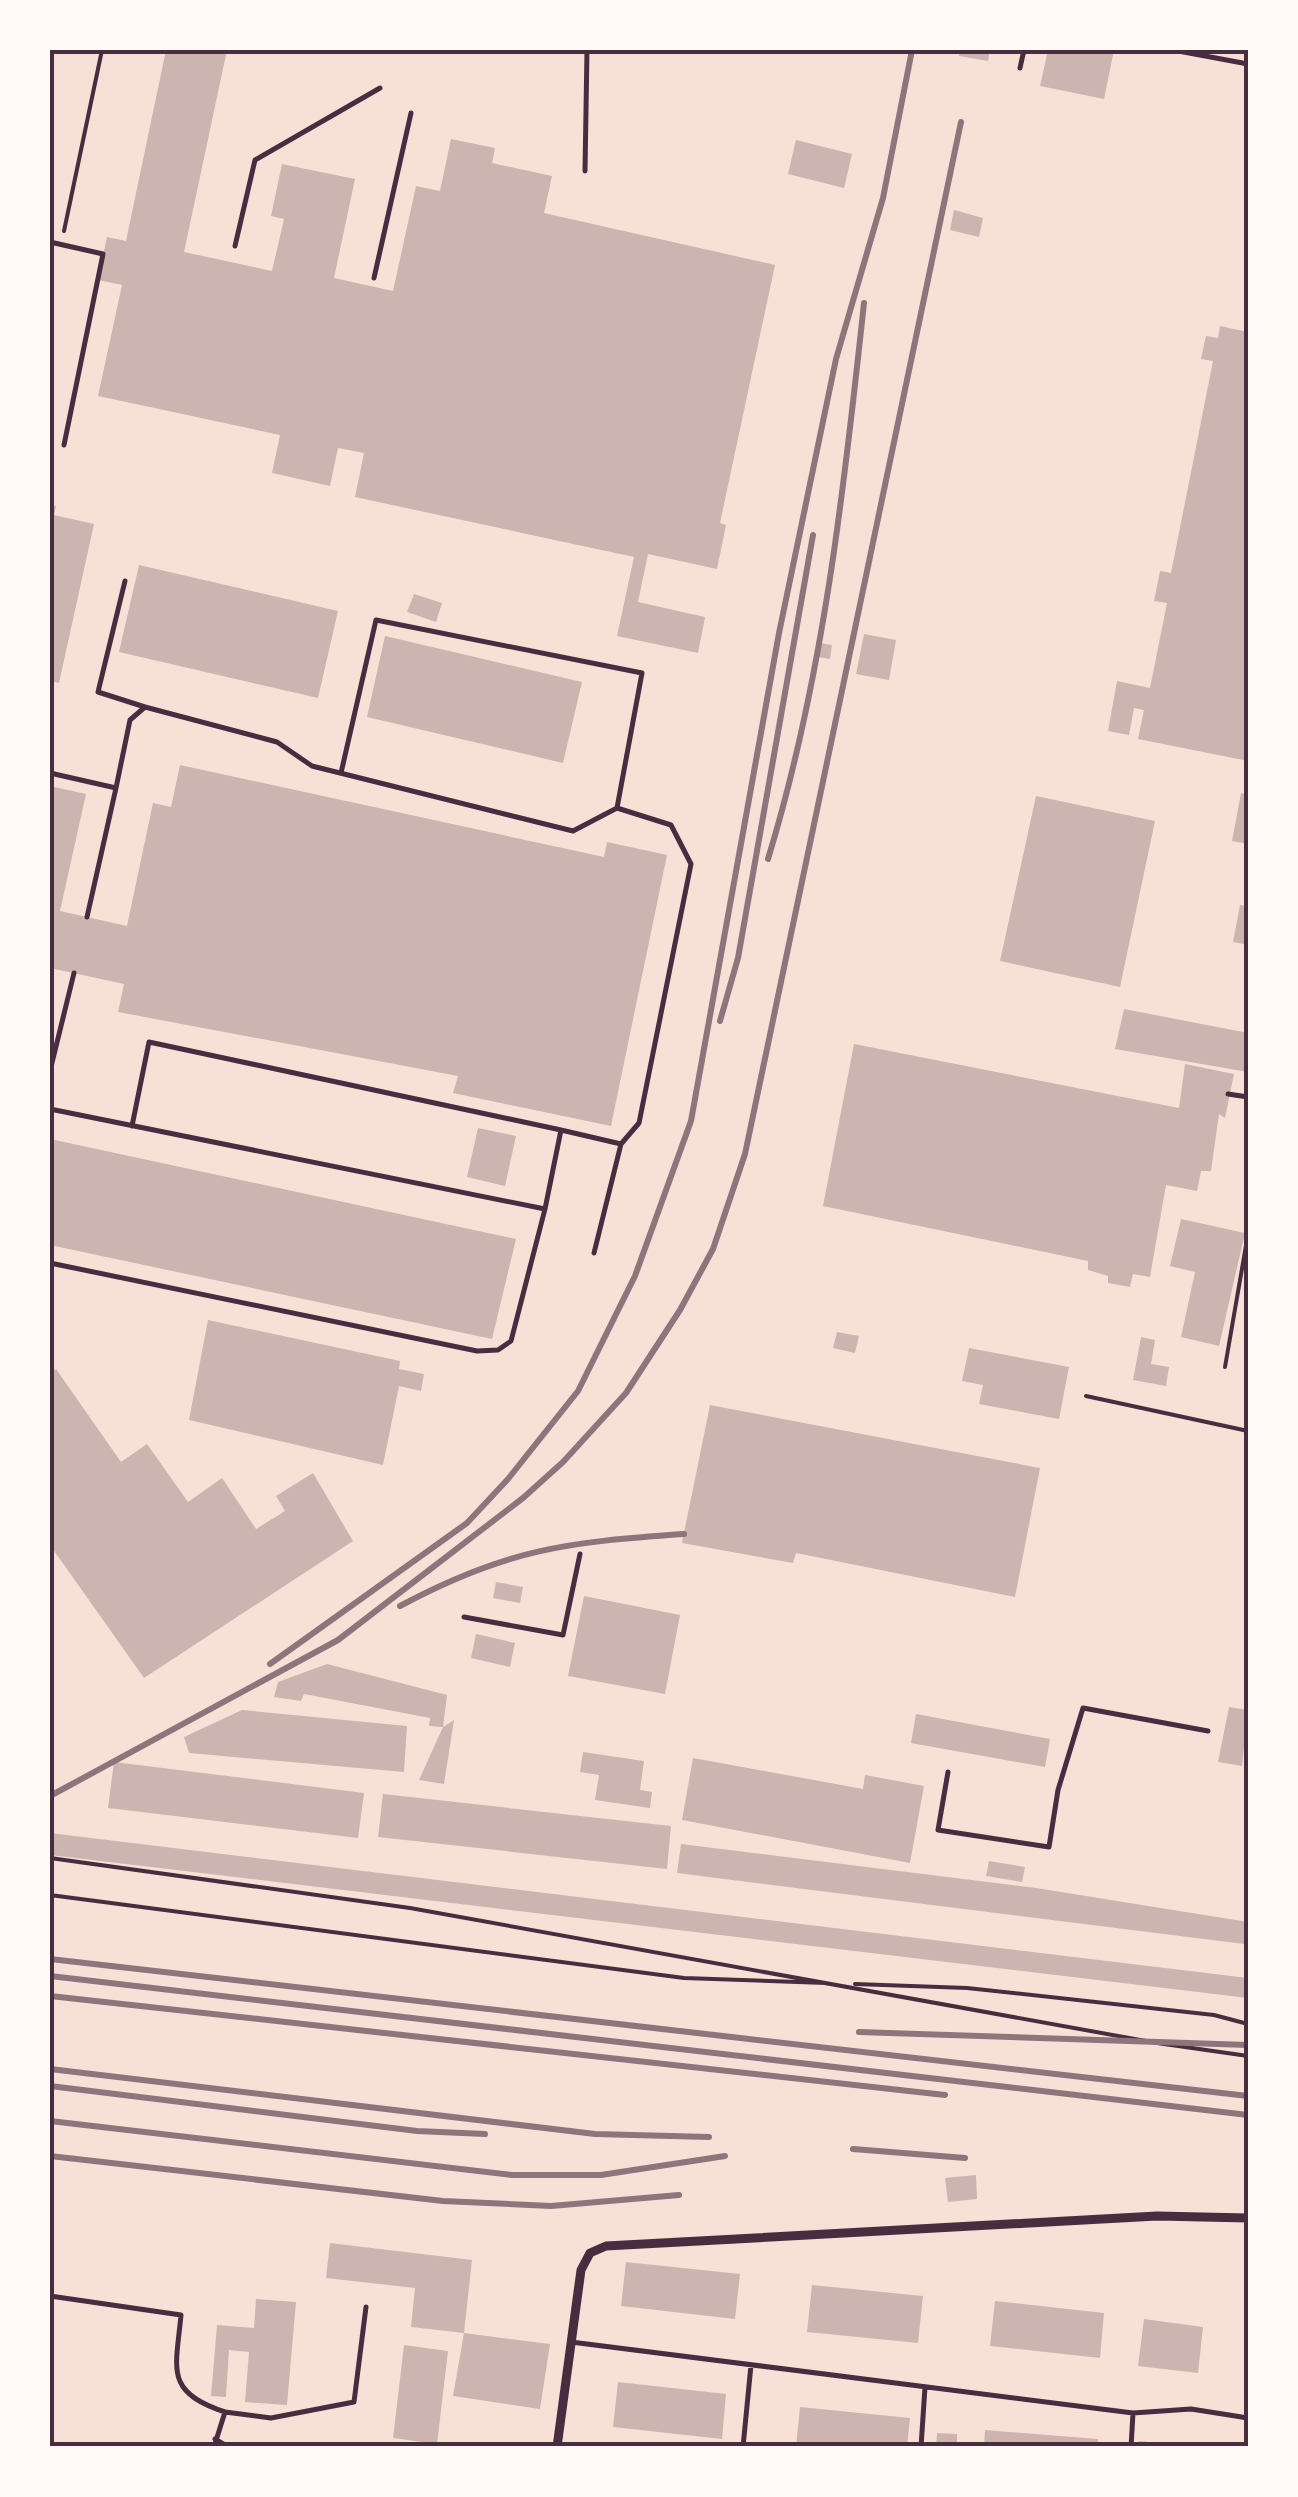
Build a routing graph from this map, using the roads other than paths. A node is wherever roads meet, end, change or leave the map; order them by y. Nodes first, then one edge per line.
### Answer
1 (587, 50) edge
2 (1024, 50) edge
3 (1172, 50) edge
4 (1248, 64) edge
5 (1020, 68) dead end
6 (380, 88) dead end
7 (410, 113) dead end
8 (584, 171) dead end
9 (50, 242) edge
10 (235, 246) dead end
11 (374, 278) dead end
12 (64, 444) dead end
13 (125, 581) dead end
14 (145, 706) junction
15 (50, 773) edge
16 (340, 773) junction
17 (116, 788) junction
18 (617, 808) junction
19 (87, 917) dead end
20 (74, 974) dead end
21 (50, 1070) edge
22 (1228, 1094) dead end
23 (1248, 1097) edge
24 (50, 1109) edge
25 (132, 1126) junction
26 (561, 1130) junction
27 (621, 1144) junction
28 (545, 1209) junction
29 (594, 1254) dead end
30 (50, 1264) edge
31 (580, 1554) dead end
32 (464, 1617) dead end
33 (1208, 1731) dead end
34 (948, 1772) dead end
35 (1248, 2218) edge
36 (50, 2296) edge
37 (366, 2306) dead end
38 (568, 2342) junction
39 (751, 2365) junction
40 (924, 2387) junction
41 (224, 2412) junction
42 (1133, 2412) junction
43 (1248, 2418) edge
44 (215, 2438) junction
45 (214, 2447) edge
46 (228, 2447) edge
47 (557, 2447) edge
48 (743, 2447) edge
49 (921, 2447) edge
50 (1130, 2447) edge

1 - 8 lane
2 - 5 lane
3 - 4 lane
6 - 10 lane
7 - 11 lane
9 - 12 lane
13 - 14 lane
14 - 16 lane
14 - 17 lane
15 - 17 lane
16 - 18 lane
16 - 18 lane
17 - 19 lane
18 - 27 lane
20 - 21 lane
22 - 23 lane
24 - 25 lane
25 - 26 lane
25 - 28 lane
26 - 27 lane
26 - 28 lane
27 - 29 lane
28 - 30 lane
31 - 32 lane
33 - 34 lane
35 - 38 street
36 - 41 lane
37 - 41 lane
38 - 39 lane
38 - 47 street
39 - 40 lane
39 - 48 lane
40 - 42 lane
40 - 49 lane
41 - 44 lane
42 - 43 lane
42 - 50 lane
44 - 45 lane
44 - 46 lane

